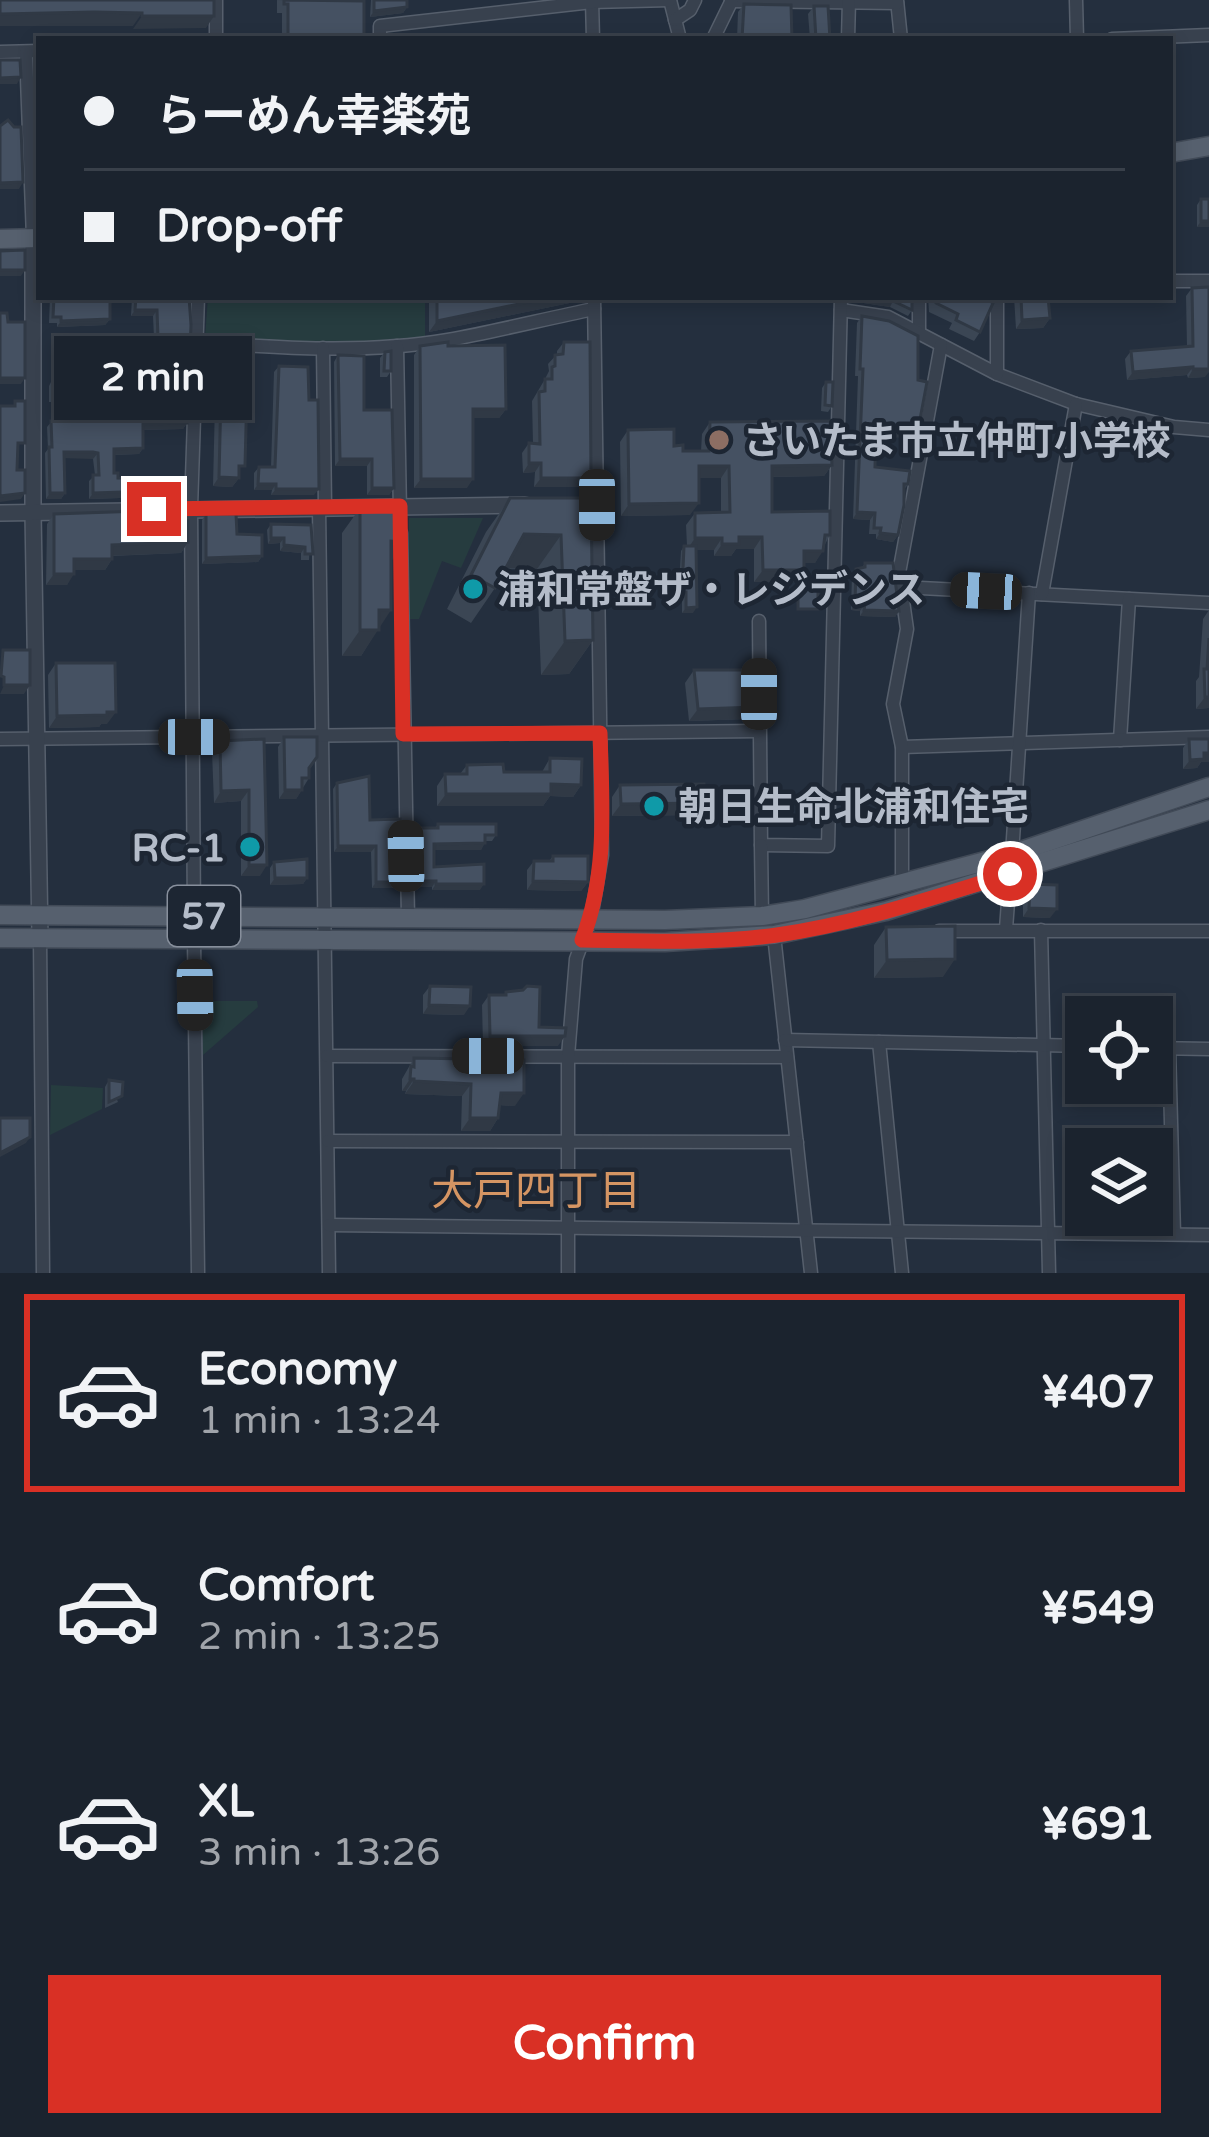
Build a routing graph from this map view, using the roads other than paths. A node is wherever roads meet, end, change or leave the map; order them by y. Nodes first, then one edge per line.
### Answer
1 (216, 0) edge
2 (670, 0) edge
3 (695, 0) edge
4 (849, 0) edge
5 (1076, 0) edge
6 (592, 1) edge
7 (732, 1) edge
8 (897, 1) edge
9 (675, 20) junction
10 (1209, 35) edge
11 (216, 36) edge
12 (380, 36) edge
13 (593, 36) edge
14 (679, 36) edge
15 (714, 36) edge
16 (848, 36) edge
17 (901, 36) edge
18 (1077, 36) edge
19 (1173, 36) edge
20 (32, 51) edge
21 (0, 52) edge
22 (1209, 146) edge
23 (1173, 152) edge
24 (0, 238) edge
25 (36, 238) edge
26 (1173, 281) edge
27 (1209, 281) edge
28 (198, 300) edge
29 (919, 300) edge
30 (997, 300) edge
31 (594, 303) edge
32 (841, 304) edge
33 (919, 332) junction
34 (197, 342) junction
35 (941, 345) junction
36 (397, 346) junction
37 (323, 348) junction
38 (997, 374) junction
39 (1076, 404) junction
40 (1209, 430) edge
41 (575, 505) edge
42 (597, 505) junction
43 (400, 506) junction
44 (532, 506) edge
45 (322, 507) junction
46 (191, 508) junction
47 (33, 512) junction
48 (0, 513) edge
49 (901, 586) junction
50 (1036, 594) junction
51 (1130, 598) junction
52 (1209, 603) edge
53 (759, 621) dead end
54 (759, 731) junction
55 (600, 733) junction
56 (403, 734) junction
57 (322, 736) junction
58 (1209, 736) edge
59 (194, 737) junction
60 (37, 739) junction
61 (0, 740) edge
62 (1120, 740) junction
63 (1019, 743) junction
64 (902, 747) junction
65 (1209, 788) edge
66 (1209, 810) edge
67 (761, 845) junction
68 (1011, 864) junction
69 (902, 884) junction
70 (40, 914) junction
71 (0, 915) edge
72 (194, 916) junction
73 (762, 916) junction
74 (325, 917) junction
75 (407, 917) junction
76 (591, 918) junction
77 (1006, 929) junction
78 (1041, 930) junction
79 (1209, 931) edge
80 (922, 932) edge
81 (774, 935) junction
82 (0, 938) edge
83 (40, 938) junction
84 (325, 938) junction
85 (194, 939) junction
86 (582, 940) junction
87 (785, 1040) junction
88 (878, 1042) junction
89 (1044, 1045) junction
90 (1065, 1046) edge
91 (1173, 1048) edge
92 (1209, 1049) edge
93 (327, 1056) junction
94 (568, 1056) junction
95 (787, 1057) junction
96 (1171, 1104) edge
97 (328, 1141) junction
98 (568, 1142) junction
99 (797, 1142) junction
100 (329, 1225) junction
101 (568, 1228) junction
102 (806, 1230) junction
103 (898, 1231) junction
104 (1048, 1233) junction
105 (1174, 1234) junction
106 (1209, 1234) edge
107 (43, 1273) edge
108 (198, 1273) edge
109 (329, 1273) edge
110 (568, 1273) edge
111 (811, 1273) edge
112 (902, 1273) edge
113 (1049, 1273) edge

1 - 11 street
2 - 6 street
2 - 9 street
3 - 9 street
4 - 7 street
4 - 8 street
4 - 16 street
5 - 18 street
6 - 12 street
6 - 13 street
7 - 15 street
8 - 17 street
9 - 14 street
10 - 19 street
20 - 21 street
20 - 25 street
22 - 23 main road
24 - 25 main road
25 - 47 street
26 - 27 street
28 - 34 street
29 - 33 street
30 - 38 street
31 - 36 street
31 - 42 street
32 - 33 street
32 - 67 street
33 - 35 street
34 - 37 street
34 - 46 street
35 - 38 street
35 - 49 street
36 - 37 street
36 - 43 street
37 - 45 street
38 - 39 street
39 - 40 street
39 - 50 street
41 - 42 street
42 - 55 street
43 - 44 street
43 - 45 street
43 - 56 street
45 - 46 street
45 - 57 street
46 - 47 street
46 - 59 street
47 - 48 street
47 - 60 street
49 - 50 street
49 - 64 street
50 - 51 street
50 - 63 street
51 - 52 street
51 - 62 street
53 - 54 street
54 - 55 street
54 - 67 street
55 - 56 street
55 - 76 street
56 - 57 street
56 - 75 street
57 - 59 street
57 - 74 street
58 - 62 street
59 - 60 street
59 - 72 street
60 - 61 street
60 - 70 street
62 - 63 street
63 - 64 street
63 - 68 street
64 - 69 street
65 - 68 main road, 57
66 - 68 main road, 57
67 - 73 street
68 - 69 main road, 57
68 - 77 street
68 - 81 main road, 57
69 - 73 main road, 57
70 - 71 main road, 57
70 - 72 main road, 57
70 - 83 street
72 - 74 main road, 57
73 - 76 main road, 57
74 - 75 main road, 57
74 - 84 street
75 - 76 main road, 57
76 - 86 street
77 - 78 street
77 - 80 street
78 - 79 street
78 - 89 street
81 - 86 main road, 57
81 - 87 street
82 - 83 main road, 57
83 - 85 main road, 57
83 - 107 street
84 - 85 main road, 57
84 - 86 main road, 57
84 - 93 street
85 - 108 street
86 - 94 street
87 - 88 street
87 - 95 street
88 - 89 street
88 - 103 street
89 - 90 street
89 - 104 street
91 - 92 street
93 - 94 street
93 - 97 street
94 - 95 street
94 - 98 street
95 - 99 street
96 - 105 street
97 - 98 street
97 - 100 street
98 - 99 street
98 - 101 street
99 - 102 street
100 - 101 street
100 - 109 street
101 - 102 street
101 - 110 street
102 - 103 street
102 - 111 street
103 - 104 street
103 - 112 street
104 - 105 street
104 - 113 street
105 - 106 street

